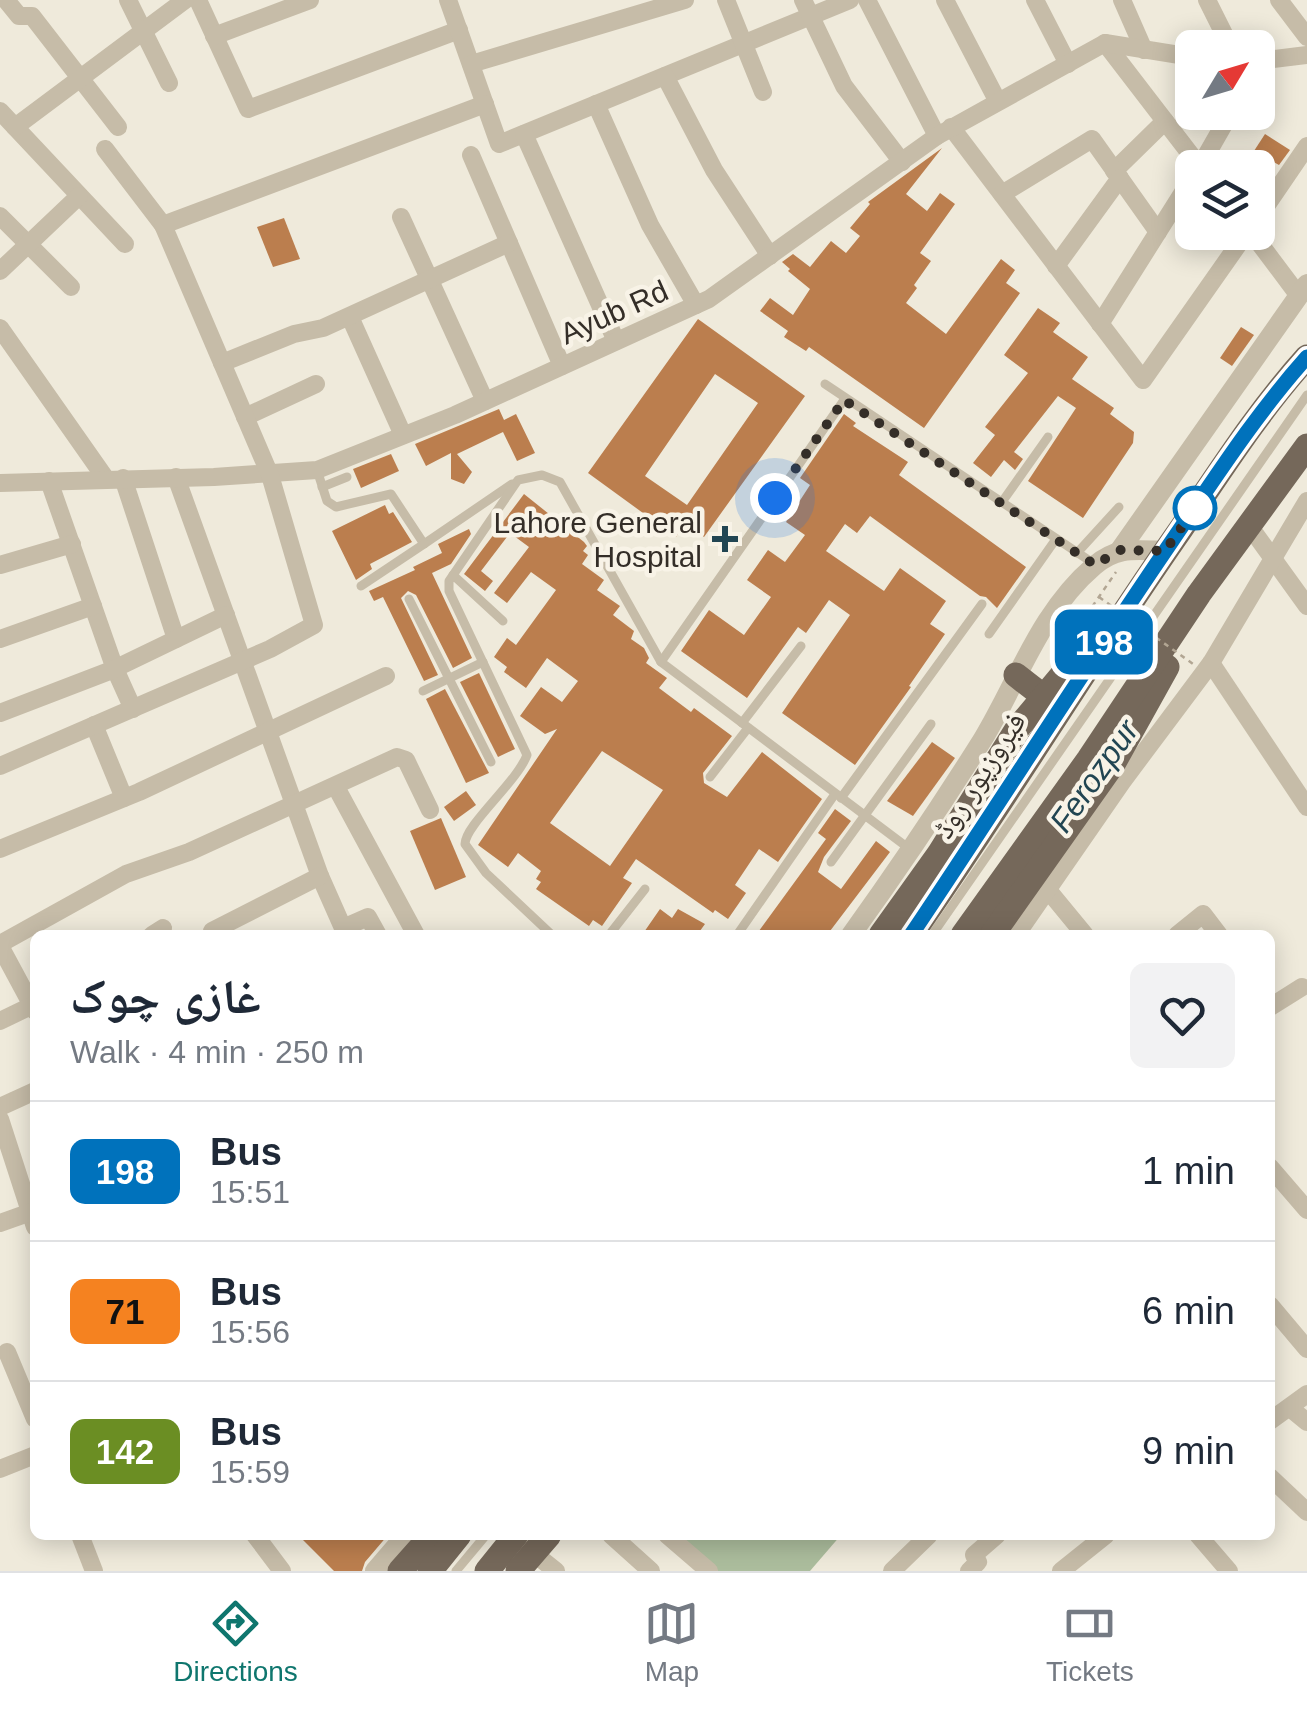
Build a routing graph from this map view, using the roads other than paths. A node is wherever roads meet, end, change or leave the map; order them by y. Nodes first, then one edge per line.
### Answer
1 (6, 0) edge
2 (128, 0) edge
3 (186, 0) edge
4 (198, 0) edge
5 (310, 0) edge
6 (685, 0) edge
7 (726, 0) edge
8 (850, 0) edge
9 (867, 0) edge
10 (945, 0) edge
11 (1035, 0) edge
12 (1122, 0) edge
13 (1207, 0) edge
14 (1279, 0) edge
15 (452, 1) edge
16 (806, 8) edge
17 (143, 30) junction
18 (458, 30) junction
19 (1221, 30) edge
20 (214, 36) junction
21 (1307, 37) edge
22 (1105, 43) junction
23 (744, 44) junction
24 (1144, 50) junction
25 (1175, 55) edge
26 (1307, 55) edge
27 (1275, 60) edge
28 (471, 64) junction
29 (1068, 64) junction
30 (665, 76) junction
31 (80, 78) junction
32 (168, 83) dead end
33 (763, 92) dead end
34 (997, 100) junction
35 (485, 104) junction
36 (596, 104) junction
37 (0, 111) edge
38 (1165, 121) junction
39 (15, 127) junction
40 (118, 127) dead end
41 (944, 132) junction
42 (524, 134) junction
43 (1307, 146) edge
44 (105, 148) dead end
45 (1187, 150) edge
46 (470, 155) dead end
47 (902, 162) junction
48 (1117, 174) junction
49 (1275, 193) edge
50 (1002, 194) junction
51 (79, 196) junction
52 (1175, 205) edge
53 (0, 216) edge
54 (401, 217) dead end
55 (163, 225) junction
56 (1158, 232) junction
57 (509, 243) junction
58 (125, 244) dead end
59 (29, 245) junction
60 (1236, 250) edge
61 (1266, 250) edge
62 (770, 256) junction
63 (1056, 266) junction
64 (0, 271) edge
65 (429, 281) junction
66 (71, 288) dead end
67 (1303, 290) edge
68 (696, 305) junction
69 (350, 316) junction
70 (1100, 324) junction
71 (0, 328) edge
72 (616, 341) junction
73 (1307, 357) edge
74 (222, 363) junction
75 (562, 366) junction
76 (316, 384) dead end
77 (824, 384) dead end
78 (1307, 395) edge
79 (844, 400) junction
80 (485, 401) junction
81 (245, 417) junction
82 (403, 435) junction
83 (1048, 437) dead end
84 (1307, 446) edge
85 (270, 475) junction
86 (347, 477) dead end
87 (1286, 477) junction
88 (114, 478) junction
89 (176, 478) junction
90 (3, 479) edge
91 (320, 479) junction
92 (518, 480) junction
93 (49, 481) junction
94 (1307, 498) edge
95 (1002, 502) junction
96 (1119, 507) dead end
97 (1250, 528) junction
98 (1056, 538) junction
99 (72, 544) junction
100 (424, 544) junction
101 (1165, 551) junction
102 (1272, 558) junction
103 (1086, 559) junction
104 (1119, 560) junction
105 (0, 564) edge
106 (452, 575) junction
107 (1140, 584) junction
108 (361, 586) dead end
109 (1199, 594) junction
110 (409, 599) dead end
111 (982, 604) dead end
112 (93, 606) junction
113 (1307, 606) edge
114 (226, 615) junction
115 (503, 620) dead end
116 (989, 634) dead end
117 (176, 638) junction
118 (0, 639) edge
119 (800, 646) dead end
120 (241, 662) junction
121 (483, 662) junction
122 (660, 662) junction
123 (1204, 664) junction
124 (115, 669) junction
125 (1016, 675) junction
126 (386, 676) dead end
127 (449, 679) junction
128 (424, 692) dead end
129 (1043, 696) junction
130 (132, 709) junction
131 (0, 713) edge
132 (931, 724) dead end
133 (94, 726) junction
134 (745, 726) junction
135 (267, 734) junction
136 (491, 762) dead end
137 (0, 766) edge
138 (710, 777) dead end
139 (336, 787) junction
140 (838, 796) junction
141 (124, 798) junction
142 (1307, 806) edge
143 (294, 807) junction
144 (430, 810) dead end
145 (864, 817) junction
146 (0, 849) edge
147 (910, 850) junction
148 (1015, 861) junction
149 (831, 862) dead end
150 (320, 876) junction
151 (1048, 888) junction
152 (645, 889) dead end
153 (214, 930) edge
154 (337, 930) edge
155 (339, 930) edge
156 (375, 930) edge
157 (413, 930) edge
158 (547, 930) edge
159 (613, 930) edge
160 (741, 930) edge
161 (854, 930) edge
162 (885, 930) edge
163 (914, 930) edge
164 (935, 930) edge
165 (967, 930) edge
166 (996, 930) edge
167 (1019, 930) edge
168 (1081, 930) edge
169 (1184, 930) edge
170 (1215, 930) edge
171 (0, 945) edge
172 (1302, 987) dead end
173 (30, 1000) edge
174 (1275, 1004) edge
175 (30, 1009) edge
176 (0, 1022) edge
177 (30, 1093) edge
178 (0, 1107) edge
179 (0, 1119) edge
180 (1275, 1173) edge
181 (30, 1210) edge
182 (1307, 1210) edge
183 (30, 1219) edge
184 (0, 1223) edge
185 (1275, 1311) edge
186 (1307, 1349) edge
187 (7, 1352) dead end
188 (1307, 1394) edge
189 (30, 1406) edge
190 (1290, 1408) junction
191 (1275, 1418) edge
192 (1307, 1422) edge
193 (30, 1456) edge
194 (0, 1469) edge
195 (1275, 1482) edge
196 (1307, 1512) edge
197 (82, 1540) edge
198 (259, 1540) edge
199 (402, 1540) edge
200 (428, 1540) edge
201 (455, 1540) edge
202 (482, 1540) edge
203 (513, 1540) edge
204 (519, 1540) edge
205 (545, 1540) edge
206 (617, 1540) edge
207 (673, 1540) edge
208 (924, 1540) edge
209 (992, 1540) edge
210 (1100, 1540) edge
211 (1202, 1540) edge
212 (94, 1571) edge
213 (282, 1571) edge
214 (375, 1571) edge
215 (400, 1571) edge
216 (430, 1571) edge
217 (456, 1571) edge
218 (487, 1571) edge
219 (518, 1571) edge
220 (556, 1571) edge
221 (651, 1571) edge
222 (710, 1571) edge
223 (892, 1571) edge
224 (969, 1571) edge
225 (1061, 1571) edge
226 (1229, 1571) edge

1 - 31 street
2 - 17 street
3 - 17 street
4 - 20 street
5 - 20 street
6 - 28 street
7 - 23 street
8 - 16 street
9 - 41 street
10 - 34 street
11 - 29 street
12 - 24 street
13 - 19 street
14 - 21 street
15 - 18 street
16 - 23 street
16 - 47 street
17 - 31 street
17 - 32 street
18 - 20 street
18 - 28 street
22 - 24 street
22 - 29 street, Ayub Rd
22 - 38 street
23 - 30 street
23 - 33 street
24 - 25 street
26 - 27 street
28 - 35 street
29 - 34 street, Ayub Rd
30 - 36 street
30 - 62 street
31 - 39 street
31 - 40 street
34 - 41 street, Ayub Rd
35 - 42 street
35 - 55 street
36 - 42 street
36 - 68 street
37 - 39 street
38 - 45 street
38 - 48 street
39 - 51 street
41 - 47 street, Ayub Rd
41 - 50 street
42 - 72 street
43 - 49 street
44 - 55 street
46 - 57 street
47 - 62 street, Ayub Rd
48 - 50 street
48 - 56 street
48 - 63 street
50 - 63 street
51 - 58 street
51 - 59 street
52 - 56 street
53 - 59 street
54 - 65 street
55 - 74 street
56 - 70 street
57 - 65 street
57 - 75 street
59 - 64 street
59 - 66 street
60 - 70 street
61 - 67 street
62 - 68 street, Ayub Rd
63 - 70 street
65 - 69 street
65 - 80 street
67 - 104 street
68 - 72 street, Ayub Rd
69 - 74 street
69 - 82 street
71 - 88 street
72 - 75 street, Ayub Rd
73 - 101 main road, فیروزپور روڈ
74 - 81 street
75 - 80 street, Ayub Rd
76 - 81 street
77 - 79 lane
78 - 164 lane
79 - 95 lane
79 - 122 lane
80 - 82 street, Ayub Rd
81 - 85 street
82 - 91 street, Ayub Rd
83 - 95 lane
84 - 87 main road
85 - 89 street, Ayub Rd
85 - 91 street, Ayub Rd
85 - 120 street
86 - 91 lane
87 - 94 street
87 - 97 main road
88 - 89 street, Ayub Rd
88 - 93 street, Ayub Rd
88 - 117 street
89 - 114 street
90 - 93 street, Ayub Rd
91 - 100 lane
92 - 100 lane
92 - 106 lane
92 - 122 lane
93 - 99 street
94 - 102 street
95 - 98 lane
96 - 103 lane
97 - 102 street
97 - 109 main road
98 - 103 lane
98 - 116 lane
99 - 105 street
99 - 112 street
100 - 108 lane
101 - 104 street
101 - 107 main road, فیروزپور روڈ
102 - 113 street
102 - 123 street
103 - 104 street
103 - 125 street
106 - 115 lane
106 - 121 lane
107 - 129 main road
107 - 163 main road, فیروزپور روڈ
109 - 148 main road
109 - 166 main road, bridge
110 - 127 lane
111 - 140 lane
112 - 118 street
112 - 124 street
114 - 117 street
114 - 120 street
117 - 124 street
119 - 134 lane
120 - 130 street
120 - 135 street
121 - 127 lane
121 - 158 lane
122 - 134 lane
123 - 142 street
123 - 151 street
124 - 130 street
124 - 131 street
125 - 129 main road
125 - 147 street
126 - 135 street
127 - 128 lane
127 - 136 lane
129 - 162 main road
130 - 133 street
132 - 145 lane
133 - 137 street
133 - 141 street
134 - 138 lane
134 - 140 lane
135 - 141 street
135 - 143 street
139 - 143 street
139 - 144 street
139 - 157 street
140 - 145 lane
140 - 160 lane
141 - 146 street
143 - 150 street
143 - 171 street
145 - 147 lane
145 - 149 lane
147 - 161 street
148 - 151 street
148 - 165 main road
150 - 153 street
150 - 154 street
151 - 167 street
151 - 168 street
152 - 159 lane
155 - 156 street
169 - 170 street
171 - 173 street
172 - 174 street
175 - 176 street
177 - 178 street
179 - 181 street
180 - 182 street
183 - 184 street
185 - 186 street
187 - 189 street
188 - 190 street
190 - 191 street
190 - 192 street
193 - 194 street
195 - 196 street
197 - 212 street
198 - 213 street
199 - 214 street
200 - 215 main road
201 - 216 main road
202 - 217 lane
203 - 218 main road
204 - 220 street
205 - 219 main road, bridge
206 - 221 street
207 - 222 street
208 - 223 street
209 - 224 street
210 - 225 street
211 - 226 street

